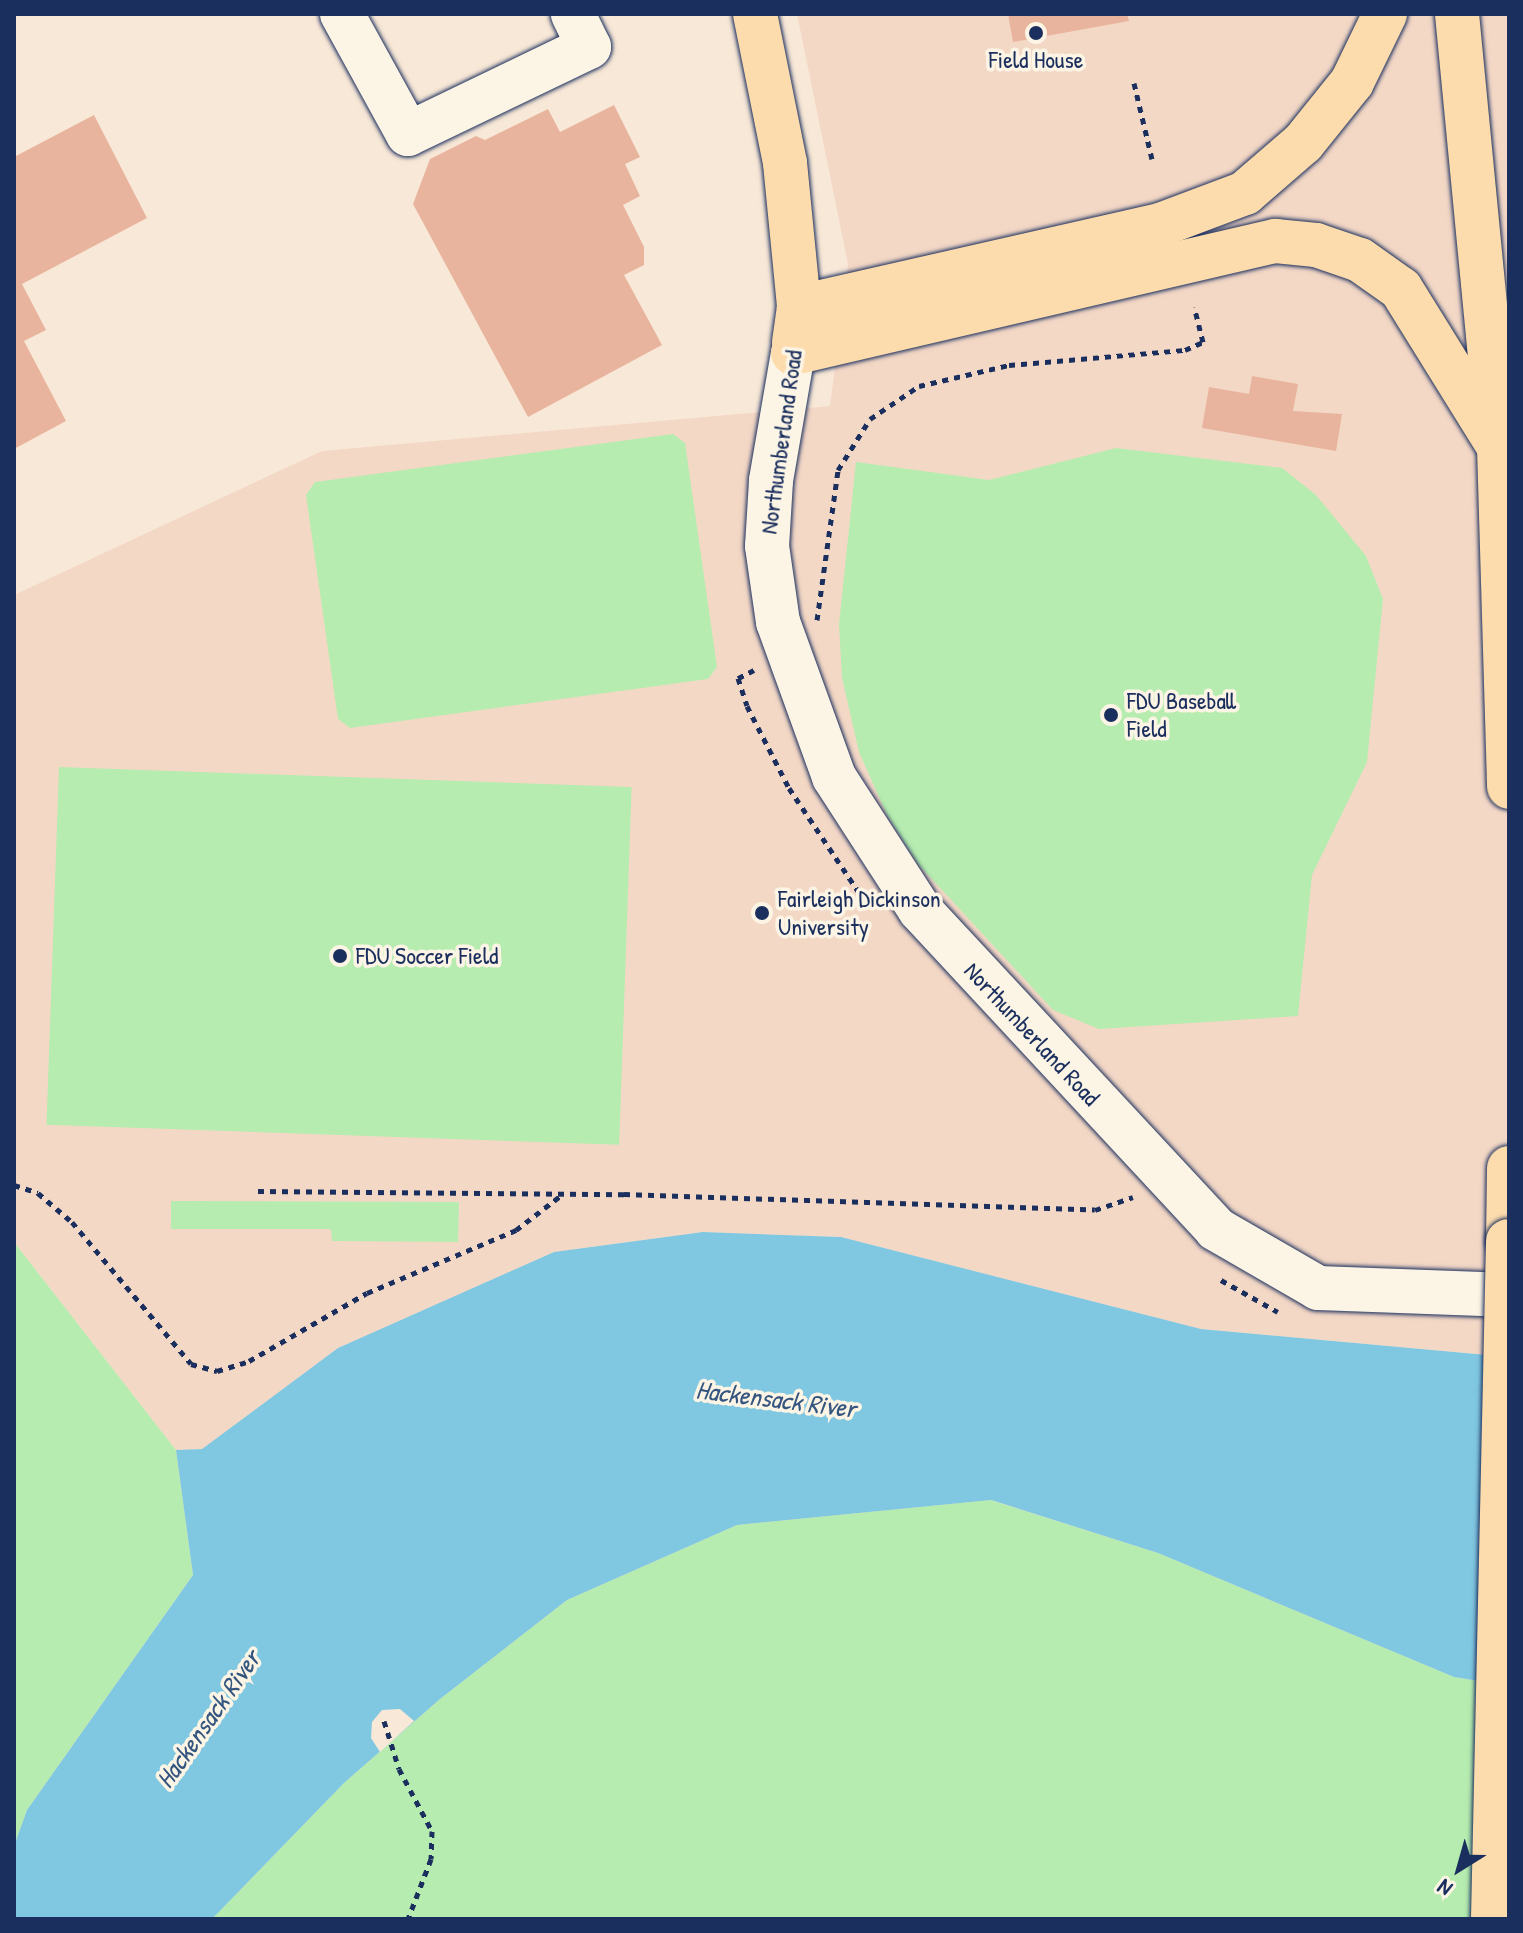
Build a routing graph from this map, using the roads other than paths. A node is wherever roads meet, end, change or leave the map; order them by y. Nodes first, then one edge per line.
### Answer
1 (342, 14) edge
2 (573, 14) edge
3 (755, 14) edge
4 (1385, 14) edge
5 (1457, 14) edge
6 (799, 307) junction
7 (793, 353) junction
8 (1499, 447) junction
9 (1509, 787) edge
10 (1509, 1168) edge
11 (1508, 1241) edge
12 (1509, 1295) edge
13 (1493, 1919) edge

1 - 2 street
3 - 6 main road, Northumberland Road
4 - 6 main road
5 - 8 main road
6 - 7 main road, Northumberland Road
7 - 8 main road
7 - 12 street, Northumberland Road
8 - 9 main road
10 - 11 main road
11 - 13 main road, bridge

